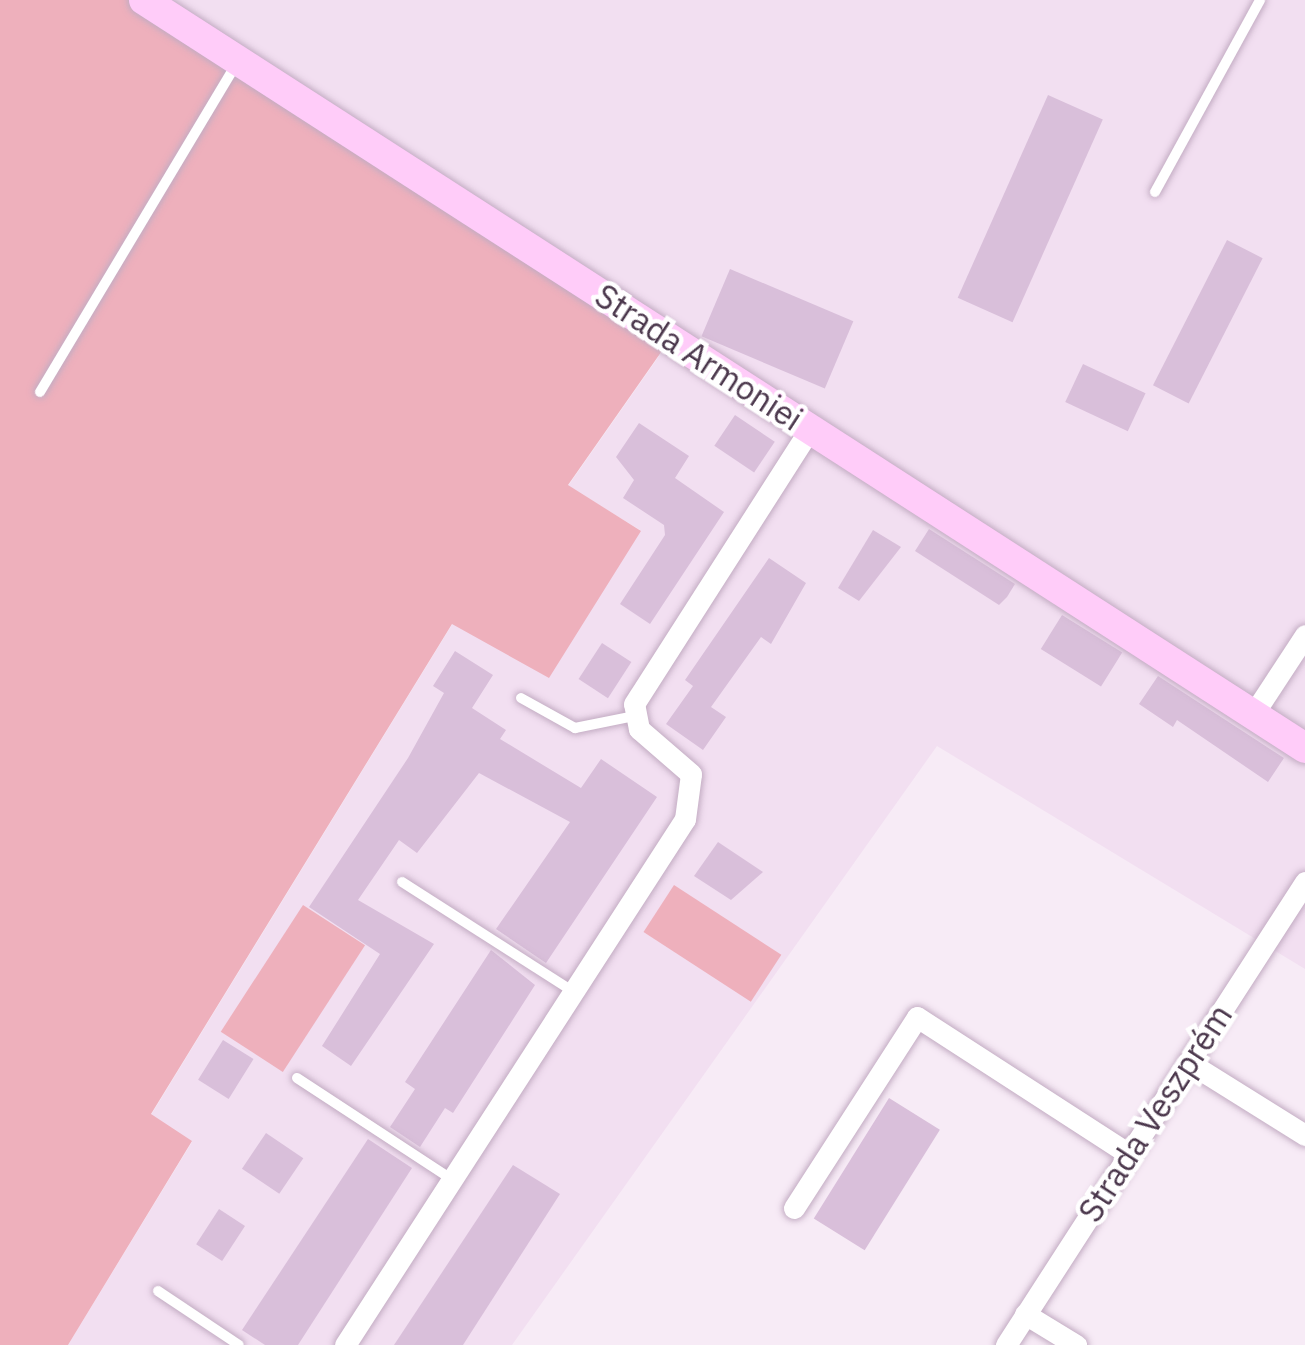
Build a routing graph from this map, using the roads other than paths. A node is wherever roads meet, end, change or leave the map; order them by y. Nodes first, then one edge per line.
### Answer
1 (144, 0) edge
2 (1260, 0) edge
3 (238, 61) junction
4 (1155, 192) dead end
5 (40, 392) dead end
6 (810, 429) junction
7 (1305, 635) edge
8 (521, 698) dead end
9 (1254, 713) junction
10 (634, 716) junction
11 (1305, 748) edge
12 (401, 882) dead end
13 (1305, 882) edge
14 (574, 992) junction
15 (1188, 1062) junction
16 (297, 1078) dead end
17 (1305, 1135) edge
18 (1129, 1154) junction
19 (453, 1180) junction
20 (794, 1208) dead end
21 (158, 1291) dead end
22 (1025, 1314) junction
23 (239, 1345) edge
24 (345, 1345) edge
25 (1006, 1345) edge
26 (1076, 1345) edge

1 - 3 street, Strada Armoniei
2 - 4 lane
3 - 5 lane
3 - 6 street, Strada Armoniei
6 - 9 street, Strada Armoniei
6 - 10 street
7 - 9 street
8 - 10 lane
9 - 11 street, Strada Armoniei
10 - 14 street
12 - 14 lane
13 - 15 street, Strada Veszprém
14 - 19 street
15 - 17 street
15 - 18 street, Strada Veszprém
16 - 19 lane
18 - 20 street
18 - 22 street, Strada Veszprém
19 - 24 street
21 - 23 lane
22 - 25 street, Strada Veszprém
22 - 26 street

